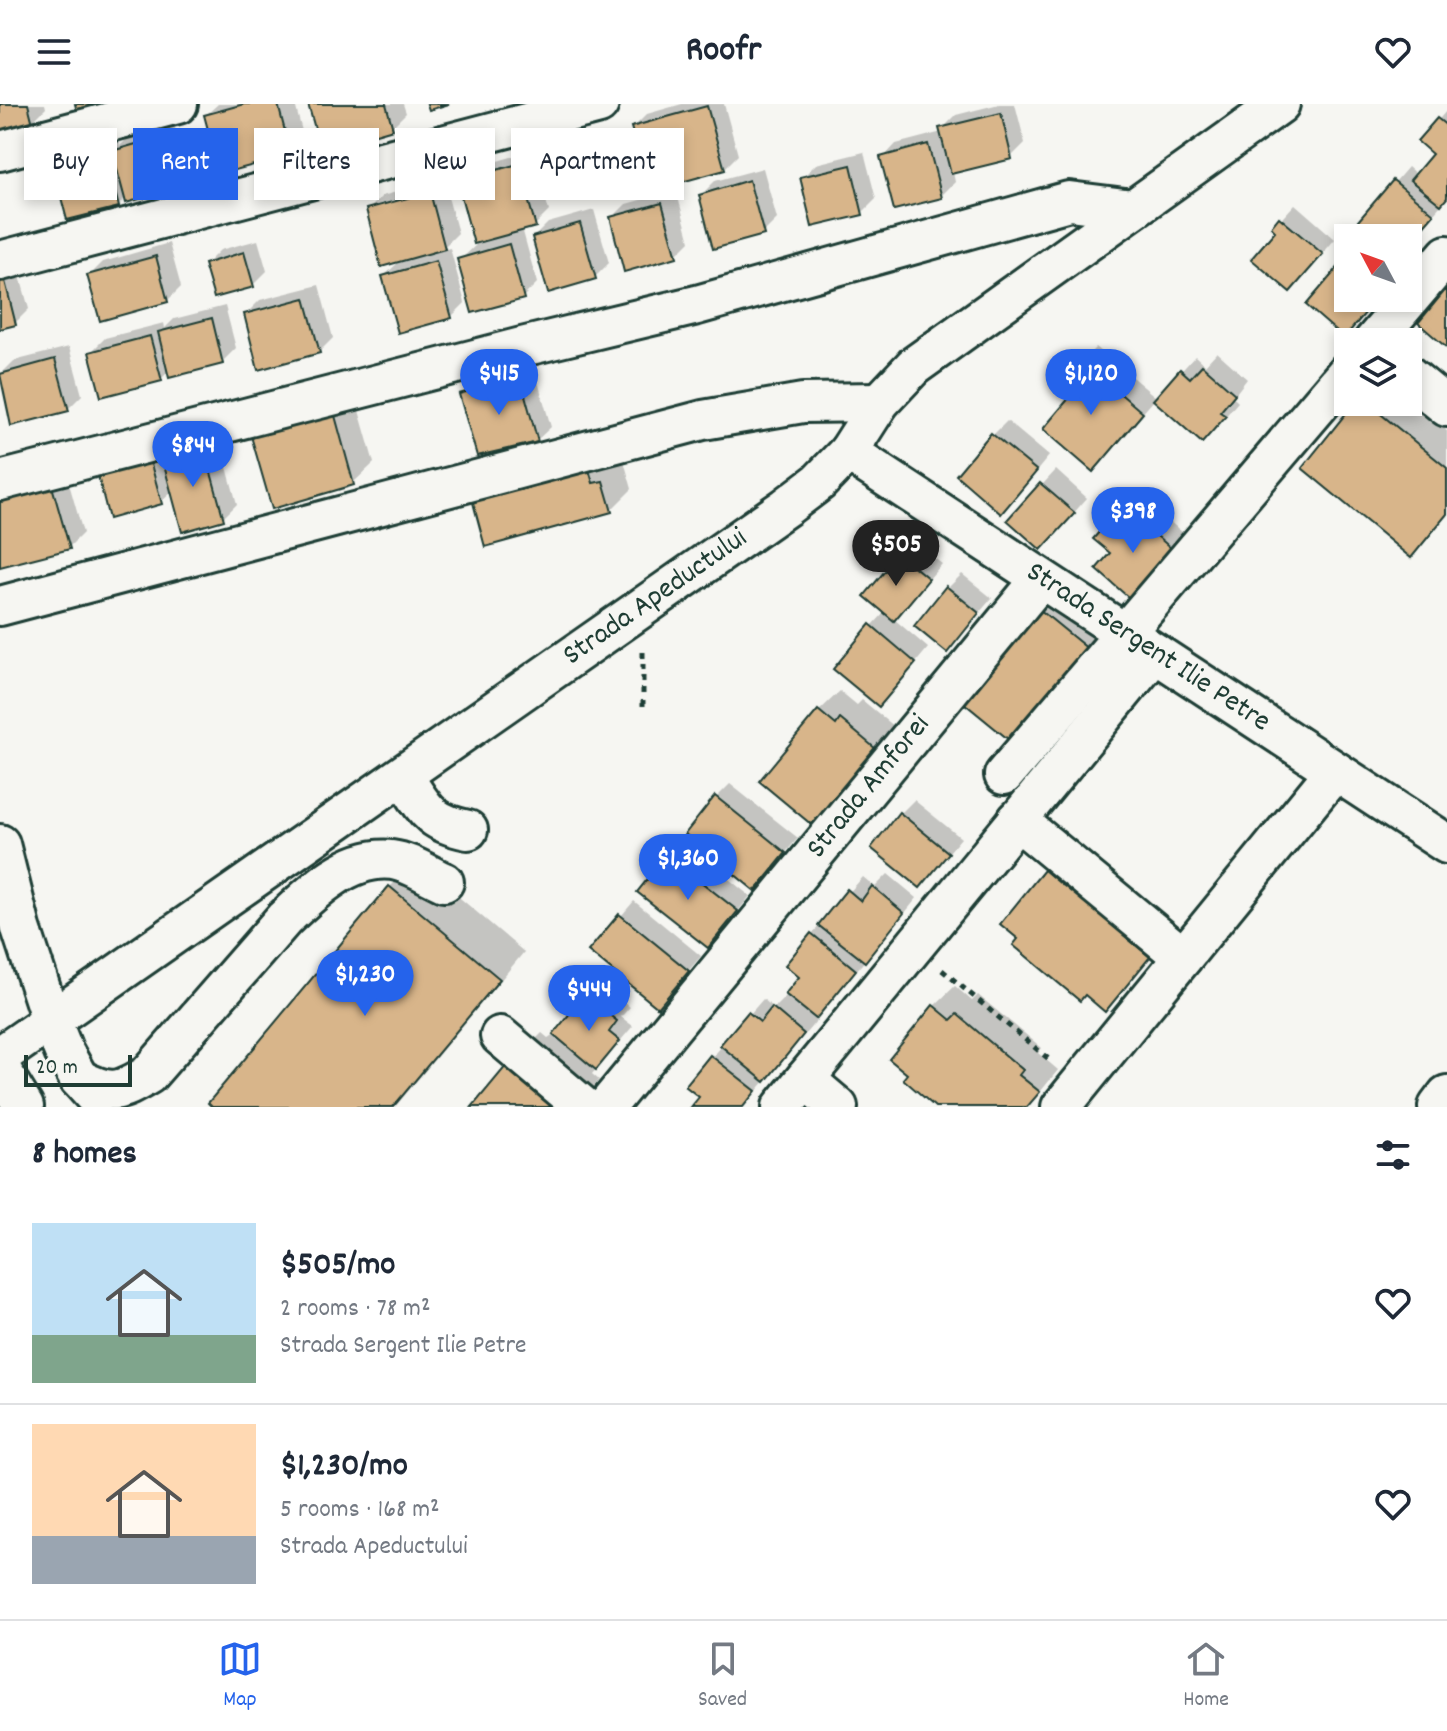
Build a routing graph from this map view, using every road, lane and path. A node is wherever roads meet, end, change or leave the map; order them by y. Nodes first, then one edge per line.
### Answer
1 (178, 104) edge
2 (599, 104) edge
3 (1280, 104) edge
4 (0, 151) edge
5 (1133, 209) junction
6 (1447, 255) edge
7 (0, 261) edge
8 (1385, 328) edge
9 (1422, 386) edge
10 (1334, 389) edge
11 (880, 402) junction
12 (1447, 407) edge
13 (848, 452) junction
14 (0, 481) edge
15 (1041, 579) junction
16 (0, 606) edge
17 (642, 607) junction
18 (1140, 644) junction
19 (643, 707) dead end
20 (1335, 771) junction
21 (1004, 775) dead end
22 (403, 776) junction
23 (1017, 820) junction
24 (0, 844) edge
25 (1447, 844) edge
26 (6, 895) edge
27 (914, 946) junction
28 (1183, 957) junction
29 (51, 1020) junction
30 (500, 1036) dead end
31 (0, 1056) edge
32 (0, 1068) edge
33 (79, 1079) junction
34 (793, 1093) edge
35 (1447, 1095) edge
36 (1070, 1096) edge
37 (24, 1107) edge
38 (106, 1107) edge
39 (584, 1107) edge
40 (606, 1107) edge
41 (838, 1107) edge
42 (1438, 1107) edge

1 - 4 street
2 - 7 street
3 - 5 street, Strada Apeductului
5 - 11 street, Strada Apeductului
5 - 14 street
6 - 8 street
9 - 12 street
10 - 18 street
11 - 13 street, Strada Apeductului
11 - 16 street
13 - 15 street, Strada Sergent Ilie Petre
13 - 17 street, Strada Apeductului
15 - 18 street, Strada Sergent Ilie Petre
15 - 40 street, Strada Amforei
17 - 19 path
17 - 22 street, Strada Apeductului
18 - 20 street, Strada Sergent Ilie Petre
18 - 21 street
18 - 23 street
20 - 25 street, Strada Sergent Ilie Petre
20 - 28 street
22 - 29 street, Strada Apeductului
22 - 33 street
23 - 27 street
23 - 28 street
24 - 26 street
26 - 29 street
27 - 34 street
27 - 36 path
28 - 36 street
29 - 31 street, Strada Apeductului
29 - 33 street
30 - 39 street
32 - 37 street
33 - 38 street
34 - 41 street
35 - 42 street

